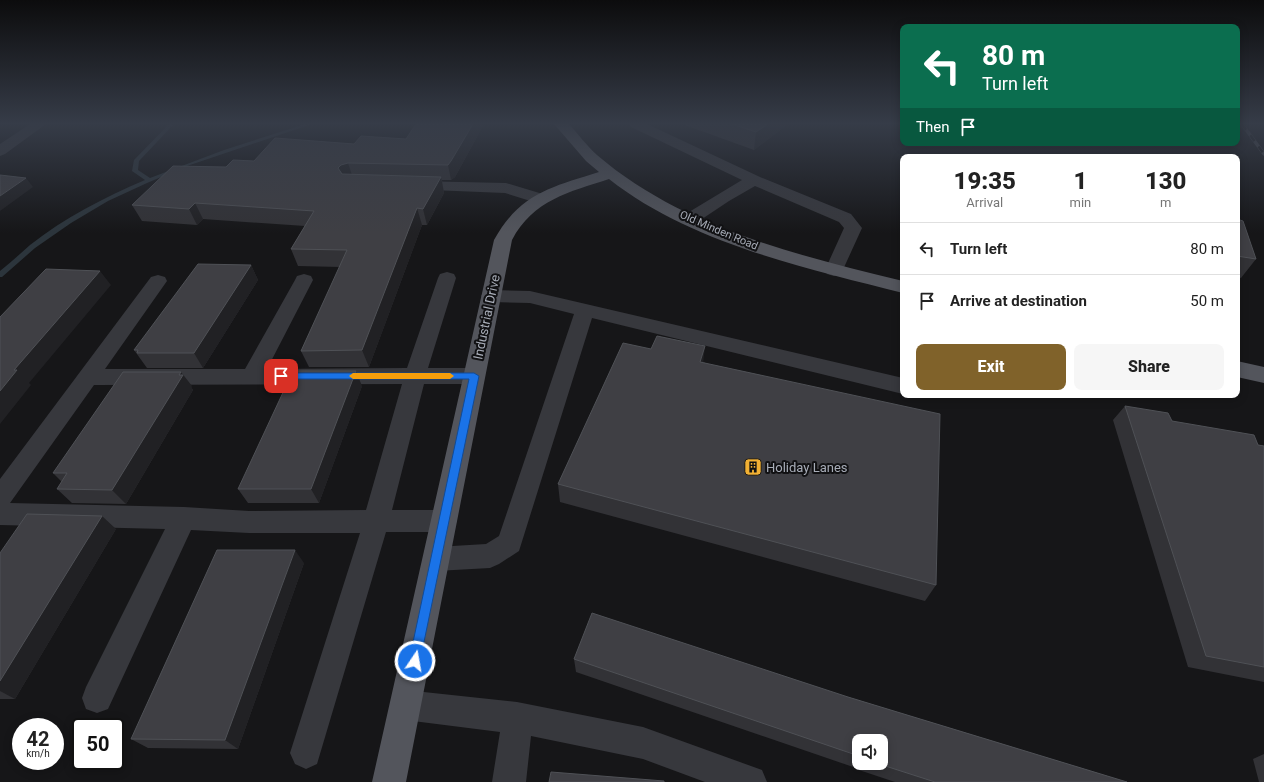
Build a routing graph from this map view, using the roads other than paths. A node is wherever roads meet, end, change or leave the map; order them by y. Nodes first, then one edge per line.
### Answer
1 (596, 160) edge
2 (713, 160) edge
3 (611, 173) junction
4 (754, 180) junction
5 (399, 186) edge
6 (540, 199) junction
7 (690, 219) junction
8 (834, 270) junction
9 (447, 278) dead end
10 (304, 280) dead end
11 (158, 281) dead end
12 (900, 286) edge
13 (491, 296) junction
14 (585, 310) junction
15 (1240, 370) edge
16 (1264, 375) edge
17 (252, 376) junction
18 (415, 376) junction
19 (474, 376) junction
20 (87, 377) junction
21 (900, 385) edge
22 (0, 498) edge
23 (0, 514) edge
24 (184, 518) junction
25 (376, 521) junction
26 (444, 521) junction
27 (436, 559) junction
28 (97, 698) dead end
29 (405, 705) junction
30 (518, 718) junction
31 (306, 753) dead end
32 (740, 780) edge
33 (389, 782) edge
34 (509, 782) edge

1 - 3 main road, Old Minden Road
2 - 4 street
3 - 6 main road, Industrial Drive
3 - 7 main road, Old Minden Road
4 - 7 street
4 - 8 street
5 - 6 street
6 - 13 main road, Industrial Drive
7 - 8 main road, Old Minden Road
8 - 12 main road, Old Minden Road
9 - 18 street
10 - 17 street
11 - 20 street
13 - 14 street
13 - 19 main road, Industrial Drive
14 - 21 street
14 - 27 street
15 - 16 main road
17 - 18 street
17 - 20 street
18 - 19 street
18 - 25 street
19 - 26 main road, Industrial Drive
20 - 22 street
23 - 24 street
24 - 25 street
24 - 28 street
25 - 26 street
25 - 31 street
26 - 27 main road, Industrial Drive
27 - 29 main road, Industrial Drive
29 - 30 street
29 - 33 main road, Industrial Drive
30 - 32 street
30 - 34 street

